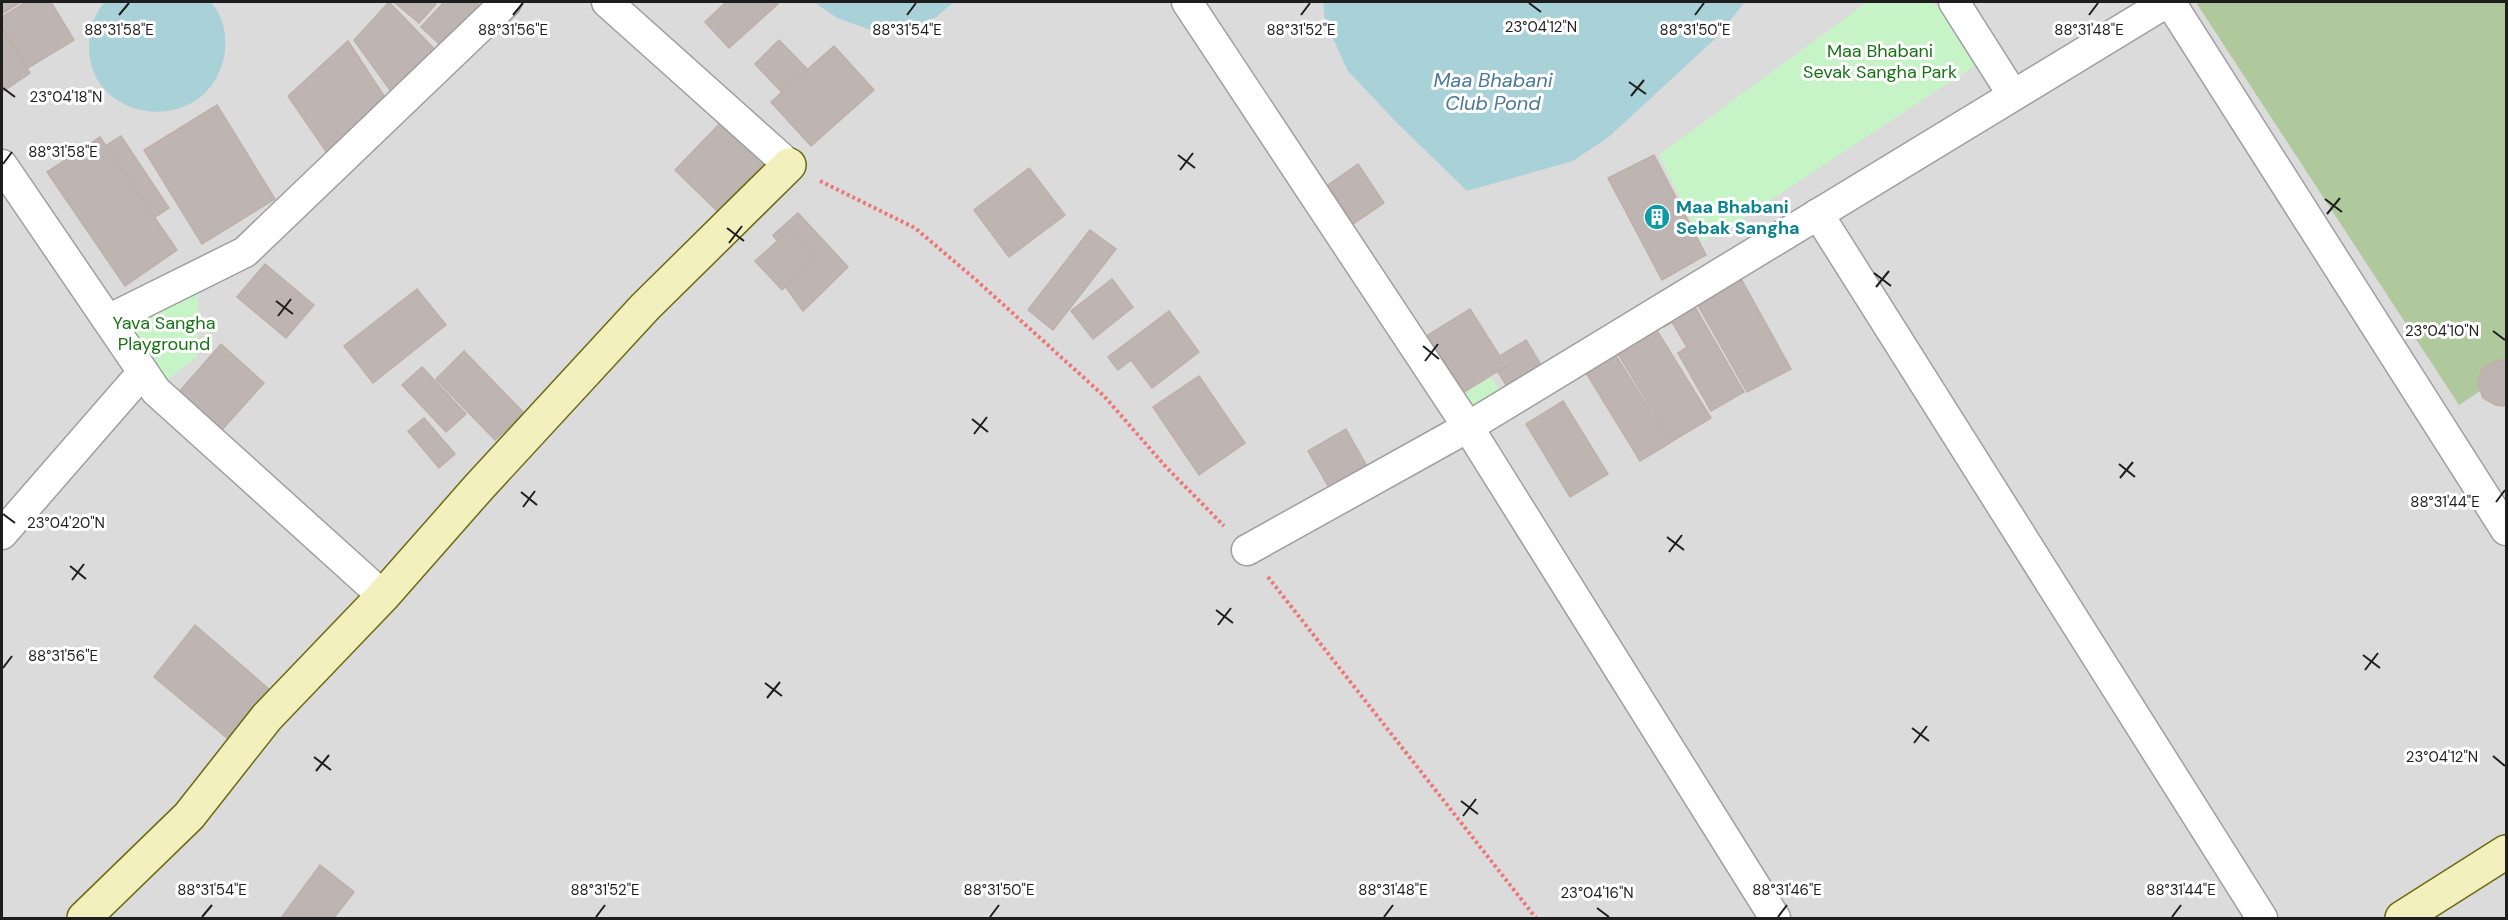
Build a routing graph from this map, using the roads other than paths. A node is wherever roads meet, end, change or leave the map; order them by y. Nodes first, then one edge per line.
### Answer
1 (506, 2) edge
2 (607, 2) edge
3 (1187, 2) edge
4 (1954, 2) edge
5 (2168, 2) edge
6 (2013, 95) junction
7 (2, 165) edge
8 (789, 165) joint
9 (1818, 214) junction
10 (108, 320) junction
11 (143, 372) junction
12 (1468, 427) junction
13 (2506, 530) edge
14 (2, 534) edge
15 (1247, 550) road end
16 (383, 596) junction
17 (2506, 852) edge
18 (84, 918) edge
19 (1775, 918) edge
20 (2262, 918) edge
21 (2402, 918) edge

1 - 10 street
2 - 8 street
3 - 12 street
4 - 6 street
5 - 6 street
5 - 13 street
6 - 9 street
7 - 10 street
8 - 16 main road
9 - 12 street
9 - 20 street
10 - 11 street
11 - 14 street
11 - 16 street
12 - 15 street
12 - 19 street
16 - 18 main road
17 - 21 main road

